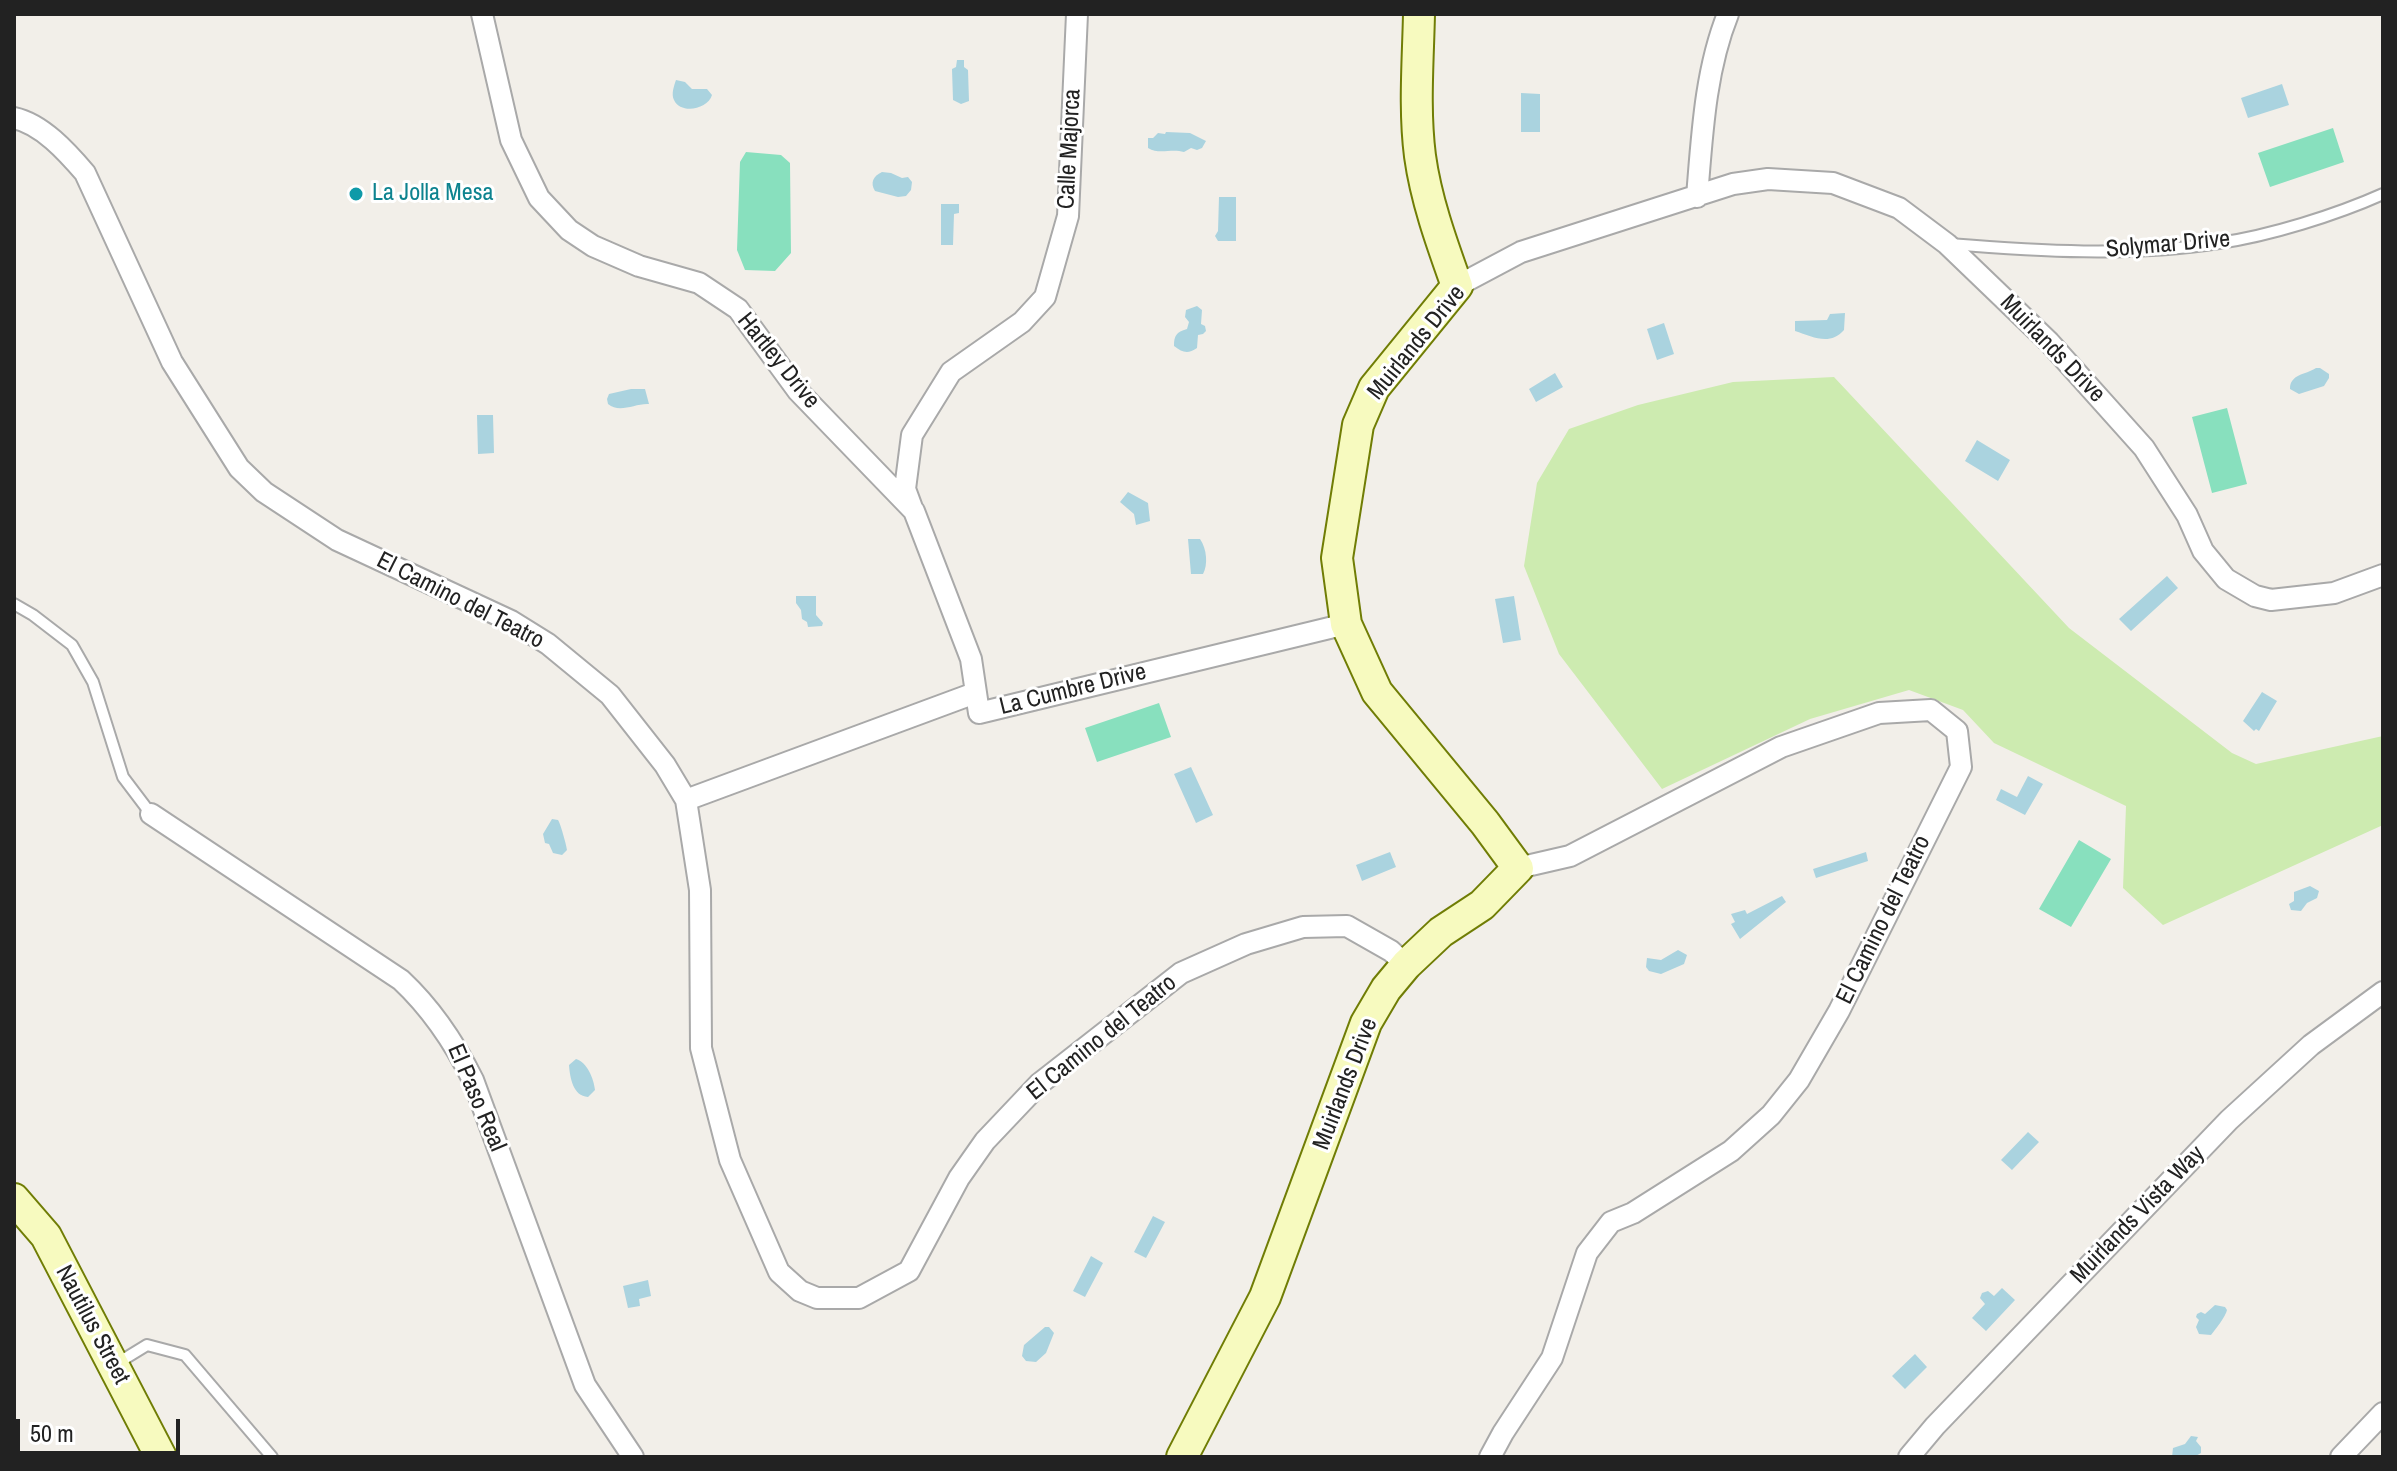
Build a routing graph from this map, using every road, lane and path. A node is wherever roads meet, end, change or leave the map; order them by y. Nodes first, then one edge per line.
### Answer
1 (482, 14) edge
2 (1077, 14) edge
3 (1419, 14) edge
4 (1728, 14) edge
5 (14, 118) edge
6 (2383, 194) edge
7 (1697, 197) junction
8 (1947, 244) junction
9 (1457, 286) junction
10 (914, 511) junction
11 (2383, 575) edge
12 (14, 604) edge
13 (1346, 624) junction
14 (975, 693) junction
15 (686, 800) junction
16 (151, 814) joint
17 (1518, 868) junction
18 (1406, 965) junction
19 (2383, 992) edge
20 (14, 1199) edge
21 (113, 1365) junction
22 (2383, 1413) edge
23 (161, 1457) edge
24 (272, 1457) edge
25 (633, 1457) edge
26 (1182, 1457) edge
27 (1490, 1457) edge
28 (1909, 1457) edge
29 (2341, 1457) edge

1 - 10 street, Hartley Drive
2 - 10 street, Calle Majorca
3 - 9 street
4 - 7 street
5 - 15 street, El Camino del Teatro
6 - 8 lane, Solymar Drive
7 - 8 street, Muirlands Drive
7 - 9 street, Muirlands Drive
8 - 11 street, Muirlands Drive
9 - 13 street, Muirlands Drive
10 - 14 street, Hartley Drive
12 - 16 lane
13 - 14 street, La Cumbre Drive
13 - 17 street, Muirlands Drive
14 - 15 street, La Cumbre Drive
15 - 18 street, El Camino del Teatro
16 - 25 street, El Paso Real
17 - 18 street, Muirlands Drive
17 - 27 street, El Camino del Teatro
18 - 26 street, Muirlands Drive
19 - 28 street, Muirlands Vista Way
20 - 21 street, Nautilus Street
21 - 23 street, Nautilus Street
21 - 24 lane
22 - 29 street

